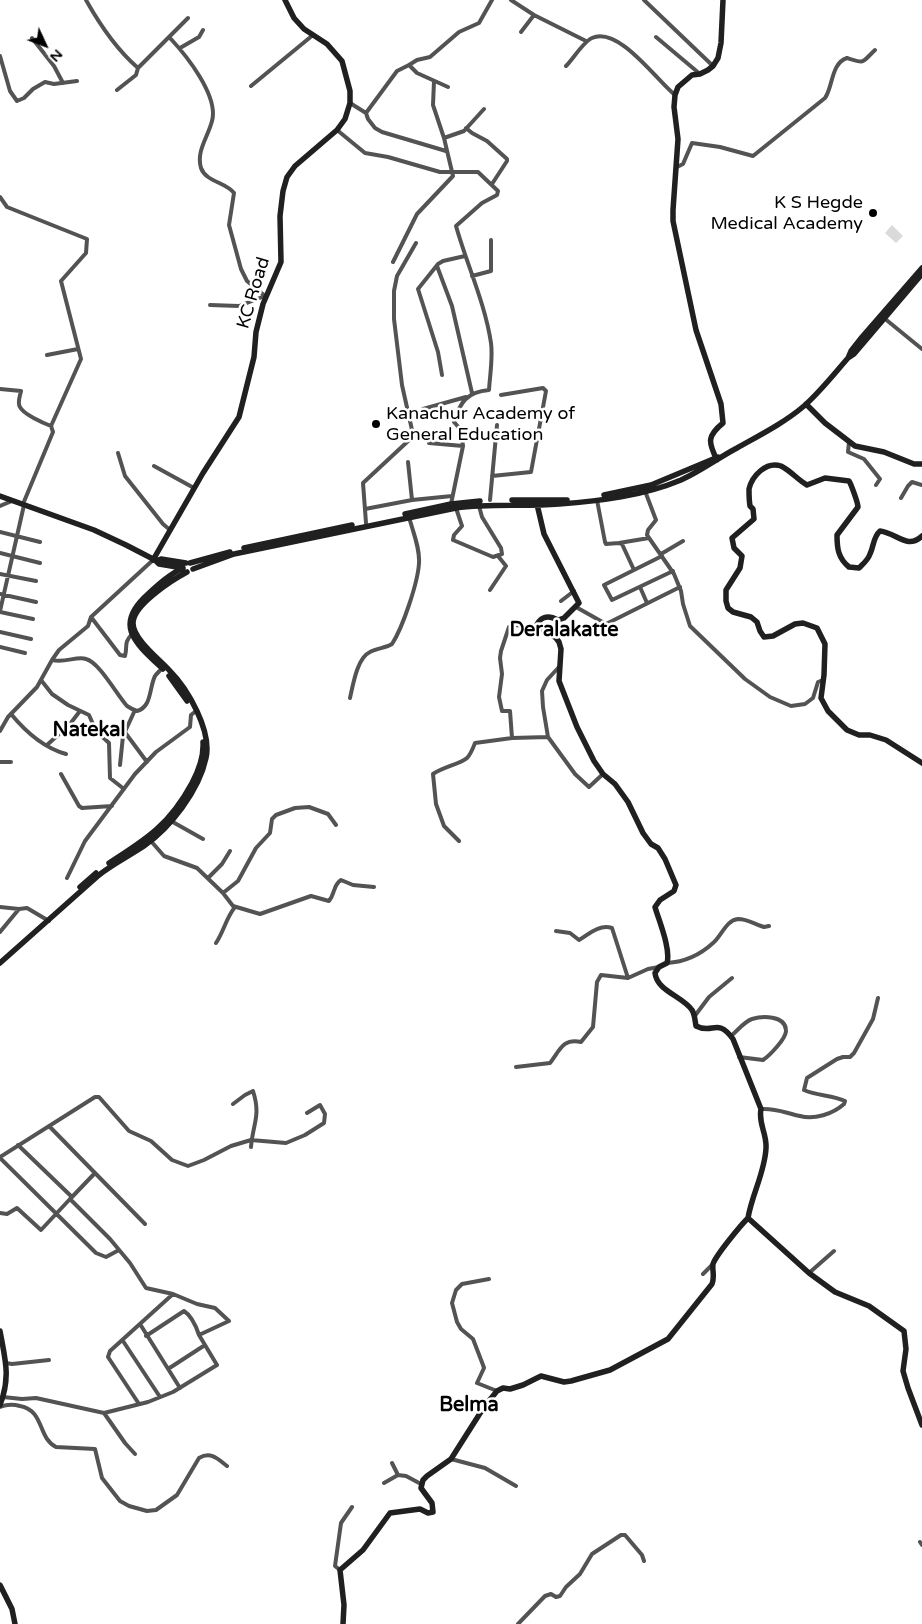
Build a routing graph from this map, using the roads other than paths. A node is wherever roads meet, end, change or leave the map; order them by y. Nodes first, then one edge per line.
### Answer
1 (86, 0) edge
2 (285, 0) edge
3 (492, 0) edge
4 (511, 0) edge
5 (644, 0) edge
6 (723, 0) edge
7 (534, 15) junction
8 (188, 18) dead end
9 (203, 30) dead end
10 (521, 32) dead end
11 (312, 34) junction
12 (656, 37) dead end
13 (32, 38) dead end
14 (170, 38) junction
15 (586, 41) junction
16 (180, 48) junction
17 (875, 50) dead end
18 (0, 56) edge
19 (409, 65) junction
20 (566, 66) dead end
21 (713, 66) junction
22 (138, 68) junction
23 (700, 74) junction
24 (77, 81) dead end
25 (434, 81) junction
26 (63, 83) junction
27 (251, 86) dead end
28 (448, 87) dead end
29 (117, 90) dead end
30 (675, 94) junction
31 (350, 103) junction
32 (484, 109) dead end
33 (366, 113) junction
34 (466, 128) junction
35 (337, 130) junction
36 (444, 138) junction
37 (446, 151) junction
38 (677, 167) junction
39 (452, 173) junction
40 (492, 184) junction
41 (0, 197) edge
42 (491, 240) dead end
43 (416, 243) dead end
44 (465, 256) junction
45 (393, 262) dead end
46 (437, 266) junction
47 (922, 268) edge
48 (922, 274) edge
49 (472, 276) junction
50 (265, 296) junction
51 (210, 305) dead end
52 (884, 318) junction
53 (78, 348) junction
54 (922, 349) edge
55 (47, 355) dead end
56 (848, 358) junction
57 (442, 374) dead end
58 (0, 389) edge
59 (472, 393) junction
60 (501, 395) dead end
61 (466, 398) junction
62 (806, 404) junction
63 (423, 408) dead end
64 (497, 425) dead end
65 (51, 426) junction
66 (849, 442) junction
67 (429, 443) dead end
68 (463, 446) junction
69 (118, 453) dead end
70 (718, 458) junction
71 (408, 462) dead end
72 (922, 464) edge
73 (154, 466) dead end
74 (492, 476) junction
75 (876, 484) dead end
76 (922, 485) edge
77 (194, 488) junction
78 (645, 490) junction
79 (0, 496) edge
80 (452, 496) junction
81 (901, 498) dead end
82 (412, 500) junction
83 (490, 500) junction
84 (597, 500) junction
85 (12, 501) junction
86 (536, 502) junction
87 (23, 504) junction
88 (478, 504) junction
89 (0, 506) edge
90 (454, 506) junction
91 (365, 509) junction
92 (440, 509) junction
93 (409, 517) junction
94 (366, 522) junction
95 (377, 522) junction
96 (170, 530) junction
97 (0, 532) edge
98 (326, 533) junction
99 (17, 536) junction
100 (922, 536) edge
101 (649, 538) junction
102 (40, 542) dead end
103 (683, 542) dead end
104 (619, 543) junction
105 (0, 553) edge
106 (662, 555) junction
107 (12, 556) junction
108 (498, 556) junction
109 (155, 560) junction
110 (40, 563) dead end
111 (168, 566) junction
112 (188, 567) junction
113 (634, 570) junction
114 (672, 571) junction
115 (0, 574) edge
116 (8, 575) junction
117 (172, 575) junction
118 (36, 581) dead end
119 (640, 587) junction
120 (680, 587) junction
121 (490, 590) dead end
122 (574, 591) junction
123 (2, 594) edge
124 (561, 601) dead end
125 (36, 602) dead end
126 (647, 603) junction
127 (576, 606) junction
128 (0, 612) edge
129 (91, 617) junction
130 (33, 619) dead end
131 (535, 629) junction
132 (0, 632) edge
133 (132, 634) junction
134 (31, 639) dead end
135 (0, 647) edge
136 (25, 653) dead end
137 (52, 660) junction
138 (164, 667) junction
139 (559, 667) junction
140 (41, 680) junction
141 (823, 680) junction
142 (350, 698) dead end
143 (135, 710) junction
144 (80, 711) junction
145 (194, 712) junction
146 (11, 714) junction
147 (0, 730) edge
148 (124, 731) junction
149 (548, 737) junction
150 (512, 738) junction
151 (47, 745) junction
152 (66, 754) dead end
153 (0, 762) edge
154 (11, 762) dead end
155 (147, 762) junction
156 (922, 764) edge
157 (120, 765) dead end
158 (60, 774) dead end
159 (603, 774) junction
160 (124, 789) junction
161 (112, 806) junction
162 (172, 821) junction
163 (336, 825) dead end
164 (203, 838) dead end
165 (149, 839) junction
166 (459, 840) dead end
167 (230, 851) dead end
168 (67, 878) dead end
169 (208, 878) junction
170 (374, 886) dead end
171 (223, 893) junction
172 (233, 906) junction
173 (0, 907) edge
174 (19, 909) junction
175 (47, 920) junction
176 (770, 926) dead end
177 (556, 931) dead end
178 (0, 932) edge
179 (216, 943) dead end
180 (0, 959) edge
181 (0, 963) edge
182 (667, 964) junction
183 (659, 967) junction
184 (628, 978) junction
185 (732, 978) dead end
186 (878, 998) dead end
187 (694, 1017) junction
188 (731, 1036) junction
189 (740, 1057) junction
190 (516, 1067) dead end
191 (232, 1104) dead end
192 (761, 1109) junction
193 (307, 1113) dead end
194 (49, 1126) junction
195 (251, 1140) junction
196 (18, 1145) junction
197 (251, 1146) dead end
198 (0, 1158) edge
199 (95, 1173) junction
200 (71, 1198) junction
201 (0, 1213) edge
202 (56, 1214) junction
203 (748, 1218) junction
204 (145, 1224) dead end
205 (119, 1250) junction
206 (834, 1251) dead end
207 (714, 1263) junction
208 (808, 1273) junction
209 (703, 1274) dead end
210 (489, 1279) dead end
211 (173, 1294) junction
212 (140, 1324) junction
213 (0, 1331) edge
214 (199, 1335) junction
215 (146, 1336) junction
216 (123, 1341) junction
217 (205, 1345) junction
218 (49, 1360) dead end
219 (6, 1363) junction
220 (168, 1369) junction
221 (180, 1388) junction
222 (497, 1391) junction
223 (3, 1397) junction
224 (160, 1397) junction
225 (140, 1404) junction
226 (0, 1406) edge
227 (104, 1413) junction
228 (922, 1425) edge
229 (135, 1454) dead end
230 (451, 1459) junction
231 (392, 1463) dead end
232 (227, 1466) dead end
233 (398, 1475) junction
234 (384, 1483) dead end
235 (421, 1484) junction
236 (516, 1486) dead end
237 (352, 1507) dead end
238 (644, 1561) dead end
239 (340, 1570) junction
240 (0, 1585) edge
241 (15, 1624) edge
242 (343, 1624) edge
243 (518, 1624) edge

1 - 22 street
2 - 11 main road
3 - 19 street
4 - 7 street
5 - 21 street
6 - 21 main road
7 - 10 street
7 - 15 street
8 - 14 street
9 - 16 street
11 - 27 street
11 - 31 main road
12 - 23 street
13 - 26 street
14 - 16 street
14 - 22 street
15 - 20 street
15 - 30 street
16 - 50 street
17 - 38 street
18 - 26 street
19 - 25 street
19 - 33 street
21 - 23 main road
22 - 29 street
23 - 30 main road
24 - 26 street
25 - 28 street
25 - 36 street
30 - 38 main road
31 - 33 street
31 - 35 main road, KC Road
32 - 34 street
33 - 37 street
34 - 36 street
34 - 40 street
35 - 39 street
35 - 50 main road, KC Road
36 - 37 street
37 - 39 street
38 - 70 main road
39 - 40 street
39 - 45 street
40 - 44 street
41 - 53 street
42 - 49 street
43 - 91 street
44 - 46 street
44 - 49 street
46 - 57 street
46 - 59 street
47 - 56 main road
48 - 52 main road
49 - 59 street
50 - 51 street
50 - 77 main road, KC Road
52 - 54 street
52 - 56 main road
53 - 55 street
53 - 65 street
56 - 62 main road
58 - 65 street
59 - 61 street
60 - 74 street
61 - 63 street
61 - 68 street
62 - 66 main road
62 - 70 main road
64 - 74 street
65 - 87 street
66 - 72 main road
66 - 75 street
67 - 68 street
68 - 80 street
69 - 96 street
70 - 78 main road
71 - 82 street
73 - 77 street
74 - 83 street
76 - 81 street
77 - 96 main road, KC Road
78 - 84 main road
78 - 86 main road
78 - 101 street
79 - 85 main road
80 - 82 street
80 - 90 street
82 - 91 street
83 - 86 main road
83 - 90 main road
84 - 86 main road
84 - 104 street
85 - 87 main road
85 - 89 street
86 - 88 main road
86 - 122 main road
87 - 99 street
87 - 109 main road
88 - 90 main road
88 - 108 street
90 - 92 main road
90 - 108 street
91 - 94 street
92 - 93 main road
92 - 95 main road
93 - 95 main road
93 - 142 street
94 - 95 main road
94 - 98 main road
95 - 98 main road
96 - 109 main road, KC Road
97 - 99 street
98 - 112 main road
99 - 102 street
99 - 107 street
100 - 141 main road
101 - 104 street
101 - 106 street
103 - 106 street
104 - 113 street
105 - 107 street
106 - 113 street
106 - 114 street
107 - 110 street
107 - 116 street
108 - 121 street
109 - 111 main road
109 - 112 main road
109 - 129 street
111 - 112 main road
111 - 117 main road
112 - 117 main road
112 - 138 main road
113 - 119 street
114 - 119 street
114 - 120 street
115 - 116 street
116 - 118 street
116 - 123 street
117 - 133 main road
119 - 126 street
120 - 126 street
120 - 141 street
122 - 124 street
122 - 127 main road
123 - 125 street
123 - 128 street
126 - 127 street
127 - 131 main road
128 - 130 street
129 - 133 street
129 - 137 street
131 - 139 main road
131 - 150 street
132 - 134 street
133 - 138 main road
135 - 136 street
137 - 140 street
137 - 143 street
138 - 143 street
138 - 145 main road
139 - 149 street
139 - 159 main road
140 - 144 street
140 - 146 street
141 - 156 main road
143 - 148 street
144 - 151 street
144 - 160 street
145 - 155 street
145 - 162 main road
145 - 165 main road
146 - 147 street
146 - 151 street
148 - 155 street
148 - 157 street
149 - 150 street
149 - 159 street
150 - 166 street
151 - 152 street
153 - 154 street
155 - 160 street
158 - 161 street
159 - 182 main road
160 - 161 street
161 - 168 street
162 - 164 street
162 - 165 main road
163 - 171 street
165 - 169 street
165 - 175 main road
167 - 169 street
169 - 171 street
170 - 172 street
171 - 172 street
172 - 179 street
173 - 174 street
174 - 175 street
174 - 178 street
175 - 180 main road
175 - 181 main road
176 - 182 street
177 - 184 street
182 - 183 main road
183 - 184 street
183 - 187 main road
184 - 190 street
185 - 187 street
186 - 192 street
187 - 188 main road
188 - 189 main road
188 - 189 street
189 - 192 main road
191 - 195 street
192 - 203 main road
193 - 195 street
194 - 195 street
194 - 196 street
194 - 199 street
195 - 197 street
196 - 198 street
196 - 200 street
198 - 202 street
199 - 200 street
199 - 204 street
200 - 202 street
200 - 205 street
201 - 202 street
202 - 205 street
203 - 207 main road
203 - 208 main road
205 - 211 street
206 - 208 street
207 - 209 street
207 - 222 main road
208 - 228 main road
210 - 222 street
211 - 212 street
211 - 214 street
212 - 215 street
212 - 216 street
213 - 219 main road
214 - 215 street
214 - 217 street
215 - 220 street
216 - 224 street
216 - 225 street
217 - 220 street
217 - 221 street
218 - 219 street
219 - 223 main road
220 - 221 street
221 - 224 street
222 - 230 main road
223 - 226 main road
223 - 227 street
224 - 225 street
225 - 227 street
226 - 232 street
227 - 229 street
230 - 235 main road
230 - 236 street
231 - 233 street
233 - 234 street
233 - 235 street
235 - 239 main road
237 - 239 street
238 - 243 street
239 - 242 main road
240 - 241 main road

